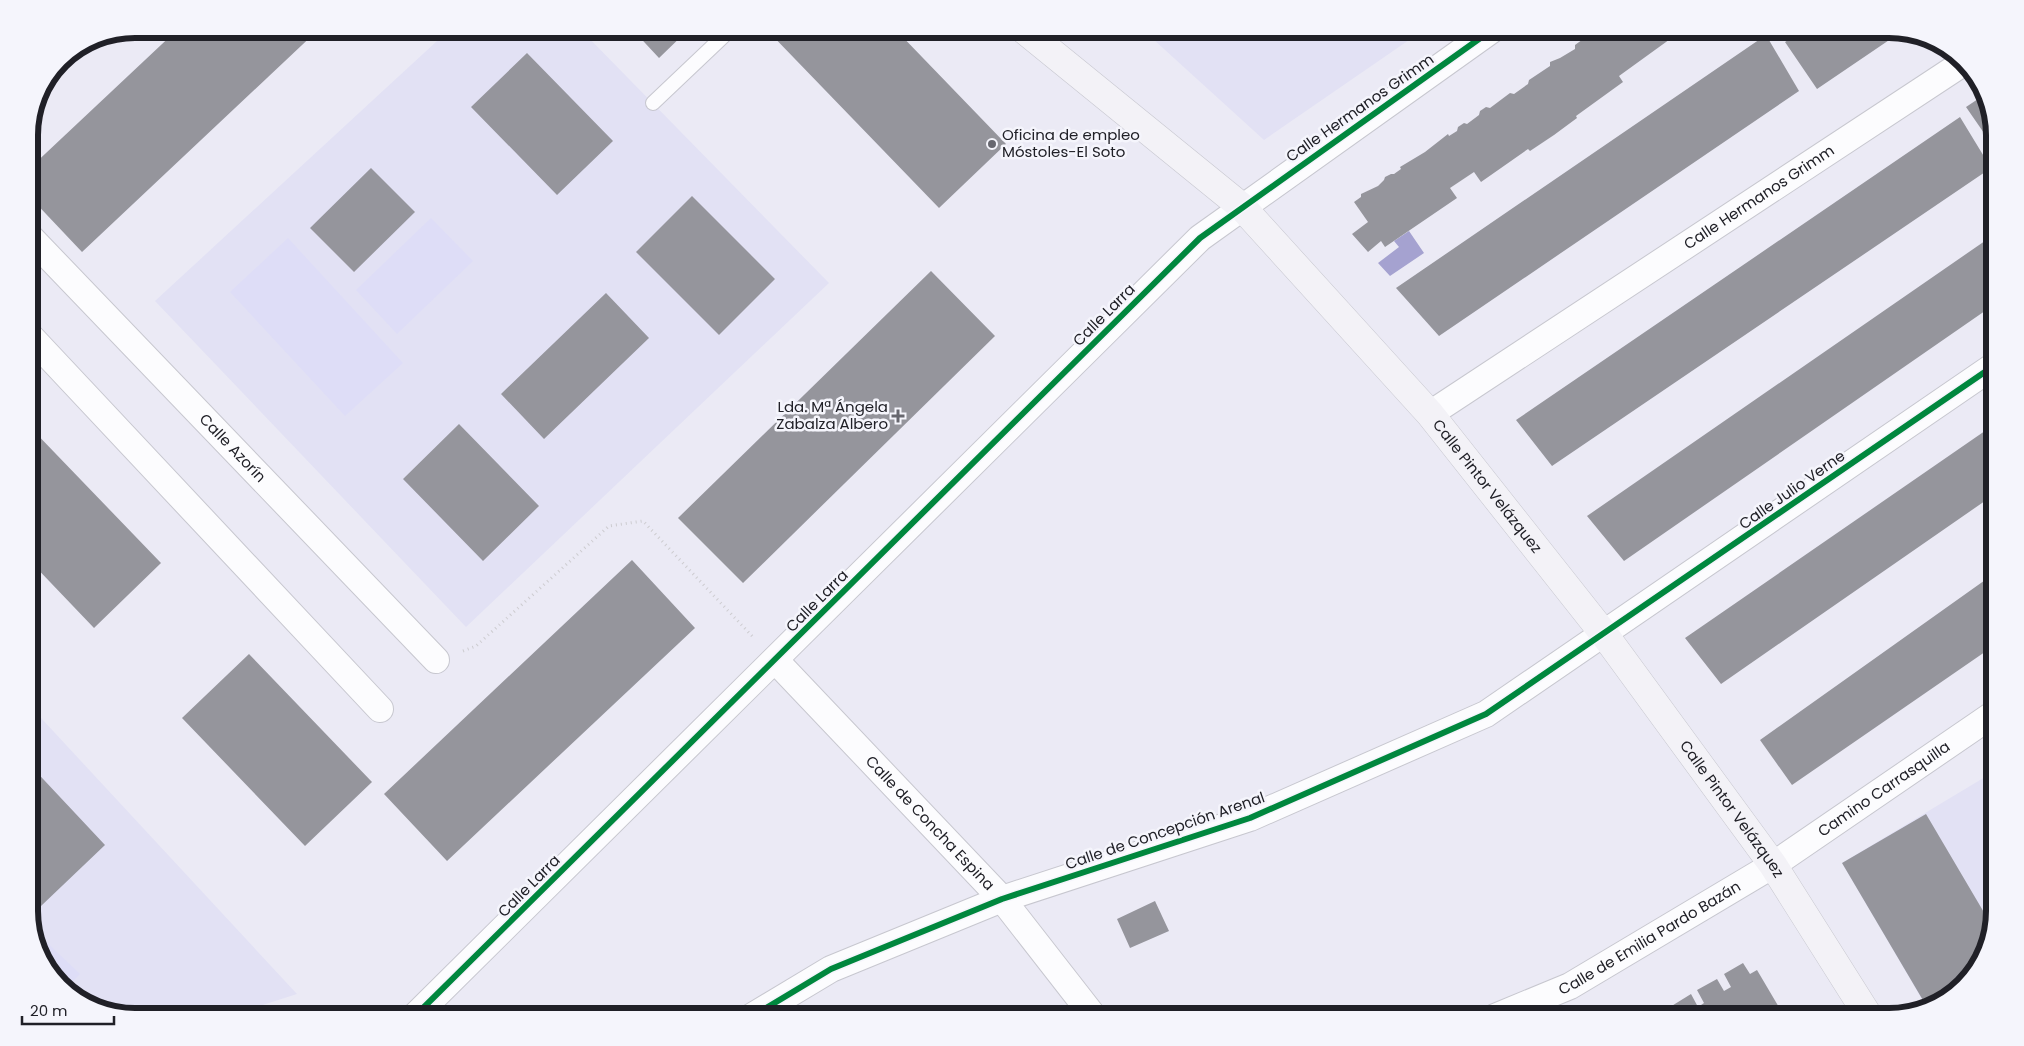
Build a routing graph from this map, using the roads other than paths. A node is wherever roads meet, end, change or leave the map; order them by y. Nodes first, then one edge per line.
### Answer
1 (722, 38) edge
2 (1034, 38) edge
3 (1480, 38) edge
4 (1958, 67) edge
5 (653, 103) dead end
6 (1242, 207) junction
7 (38, 245) edge
8 (38, 345) edge
9 (1986, 371) edge
10 (1430, 414) junction
11 (1604, 634) junction
12 (436, 660) road end
13 (775, 660) junction
14 (380, 709) dead end
15 (1986, 719) edge
16 (1773, 865) junction
17 (1002, 899) junction
18 (423, 1008) edge
19 (766, 1008) edge
20 (1087, 1008) edge
21 (1517, 1008) edge
22 (1863, 1008) edge

1 - 5 lane
2 - 6 street, Calle Pintor Velázquez
3 - 6 street, Calle Hermanos Grimm
4 - 10 street, Calle Hermanos Grimm
6 - 10 street, Calle Pintor Velázquez
6 - 13 street, Calle Larra
7 - 12 street, Calle Azorín
8 - 14 street
9 - 11 street, Calle Julio Verne
10 - 11 street, Calle Pintor Velázquez
11 - 16 street, Calle Pintor Velázquez
11 - 17 street, Calle de Concepción Arenal
13 - 17 street, Calle de Concha Espina
13 - 18 street, Calle Larra
15 - 16 street, Camino Carrasquilla
16 - 21 street, Calle de Emilia Pardo Bazán
16 - 22 street, Calle Pintor Velázquez
17 - 19 street, Calle de Concepción Arenal
17 - 20 street, Calle de Concha Espina

